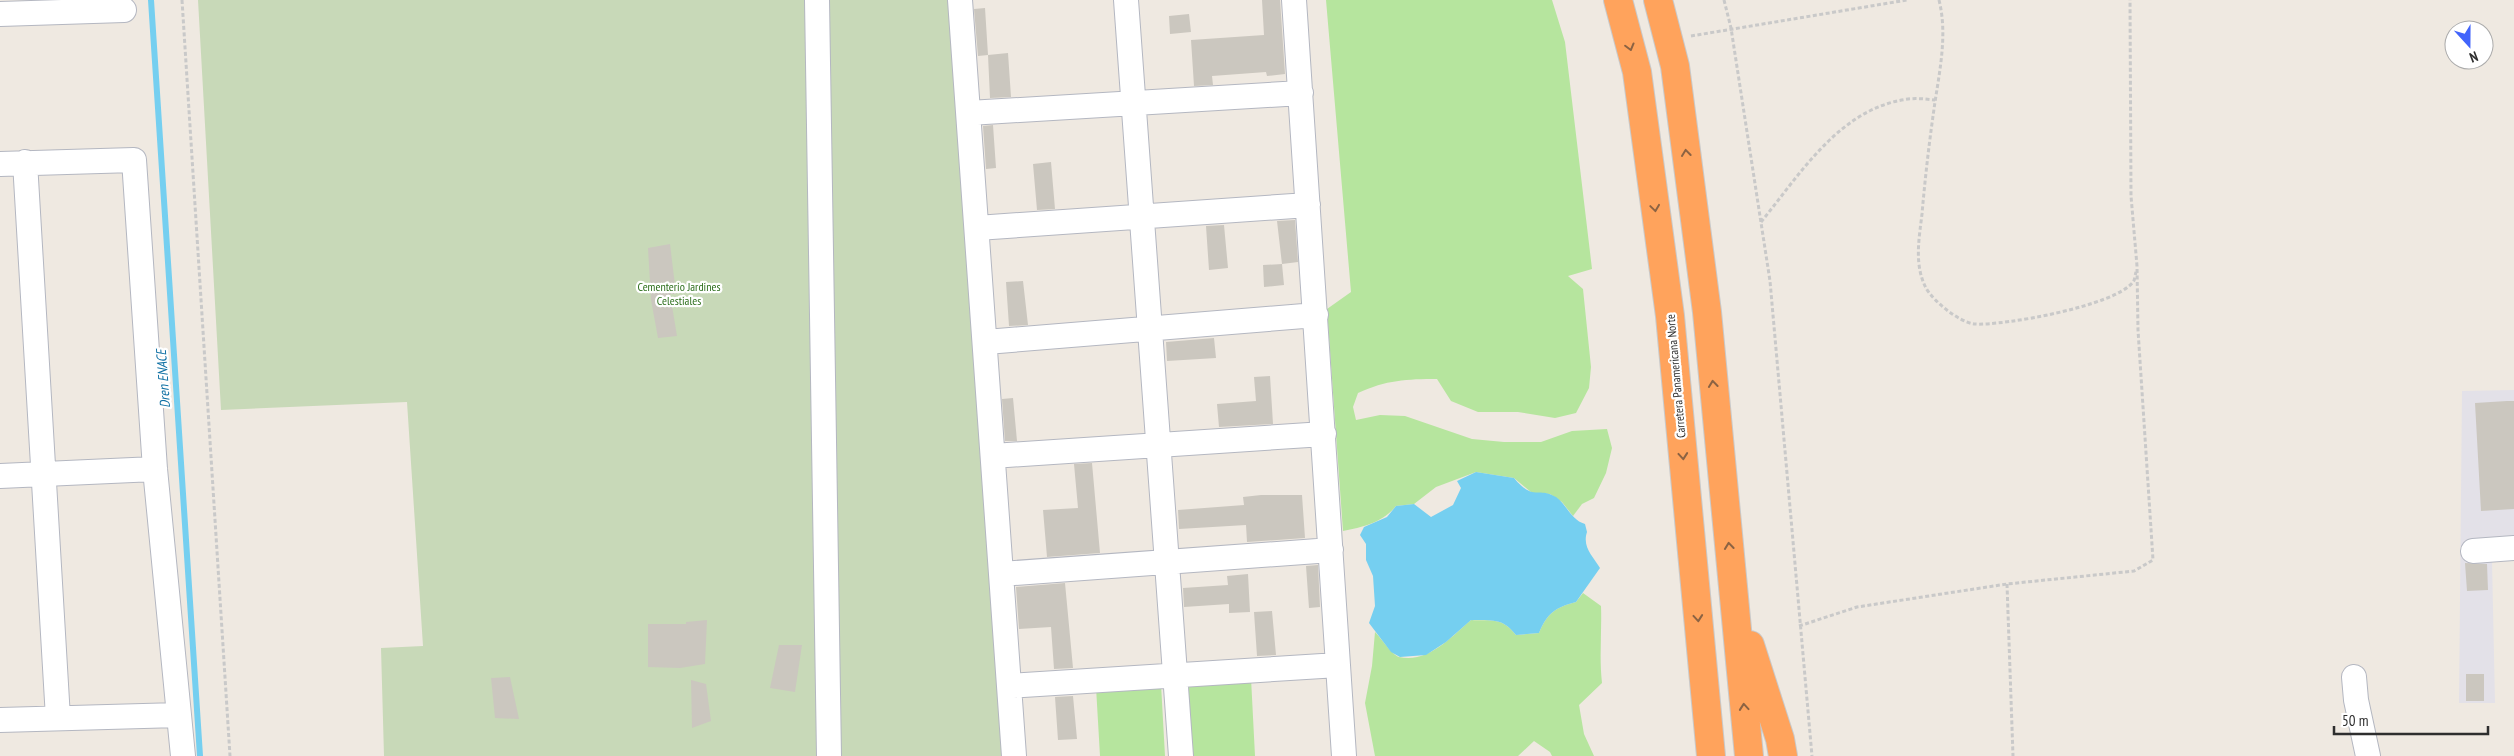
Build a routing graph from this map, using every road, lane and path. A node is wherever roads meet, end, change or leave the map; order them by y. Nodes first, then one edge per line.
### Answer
1 (182, 0) edge
2 (818, 0) edge
3 (960, 0) edge
4 (966, 0) edge
5 (1126, 0) edge
6 (1294, 0) edge
7 (1618, 0) edge
8 (1658, 0) edge
9 (1724, 0) edge
10 (1907, 0) edge
11 (1939, 0) edge
12 (2130, 0) edge
13 (124, 10) dead end
14 (0, 14) edge
15 (1731, 28) junction
16 (1716, 31) dead end
17 (1301, 93) junction
18 (1935, 100) junction
19 (1134, 103) junction
20 (969, 113) junction
21 (25, 162) junction
22 (0, 164) edge
23 (1308, 205) junction
24 (1142, 217) junction
25 (1760, 222) junction
26 (977, 228) junction
27 (2137, 266) junction
28 (1316, 315) junction
29 (1150, 329) junction
30 (986, 342) junction
31 (1324, 434) junction
32 (1158, 445) junction
33 (993, 456) junction
34 (155, 469) junction
35 (43, 473) junction
36 (0, 476) edge
37 (2514, 548) edge
38 (1331, 550) junction
39 (2474, 551) dead end
40 (1167, 562) junction
41 (1001, 574) junction
42 (1733, 583) junction
43 (2007, 584) junction
44 (1799, 626) junction
45 (1338, 665) junction
46 (1175, 675) junction
47 (2354, 677) dead end
48 (1009, 686) junction
49 (179, 715) junction
50 (58, 718) junction
51 (0, 720) edge
52 (182, 756) edge
53 (230, 756) edge
54 (829, 756) edge
55 (1014, 756) edge
56 (1181, 756) edge
57 (1344, 756) edge
58 (1711, 756) edge
59 (1749, 756) edge
60 (1783, 756) edge
61 (1812, 756) edge
62 (2013, 756) edge
63 (2368, 756) edge

1 - 53 path
2 - 54 street
3 - 4 street
3 - 20 street
5 - 19 street
6 - 17 street
7 -> 58 highway, Carretera Panamericana Norte
42 -> 8 highway
9 - 15 path
10 - 15 path
11 - 18 path
12 - 27 path
13 - 14 street
15 - 16 path
15 - 25 path
17 - 19 street
17 - 23 street
18 - 25 path
18 - 27 path
19 - 20 street
19 - 24 street
20 - 26 street
21 - 22 street
21 - 34 street
21 - 35 street
23 - 24 street
23 - 28 street
24 - 26 street
24 - 29 street
25 - 44 path
26 - 30 street
27 - 43 path
28 - 29 street
28 - 31 street
29 - 30 street
29 - 32 street
30 - 33 street
31 - 32 street
31 - 38 street
32 - 33 street
32 - 40 street
33 - 41 street
34 - 35 street
34 - 49 street
35 - 36 street
35 - 50 street
37 - 39 street
38 - 40 street
38 - 45 street
40 - 41 street
40 - 46 street
41 - 48 street
59 -> 42 highway
42 - 60 highway
43 - 44 path
43 - 62 path
44 - 61 path
45 - 46 street
45 - 57 street
46 - 48 street
46 - 56 street
47 - 63 street
48 - 55 street
49 - 50 street
49 - 52 street
50 - 51 street

